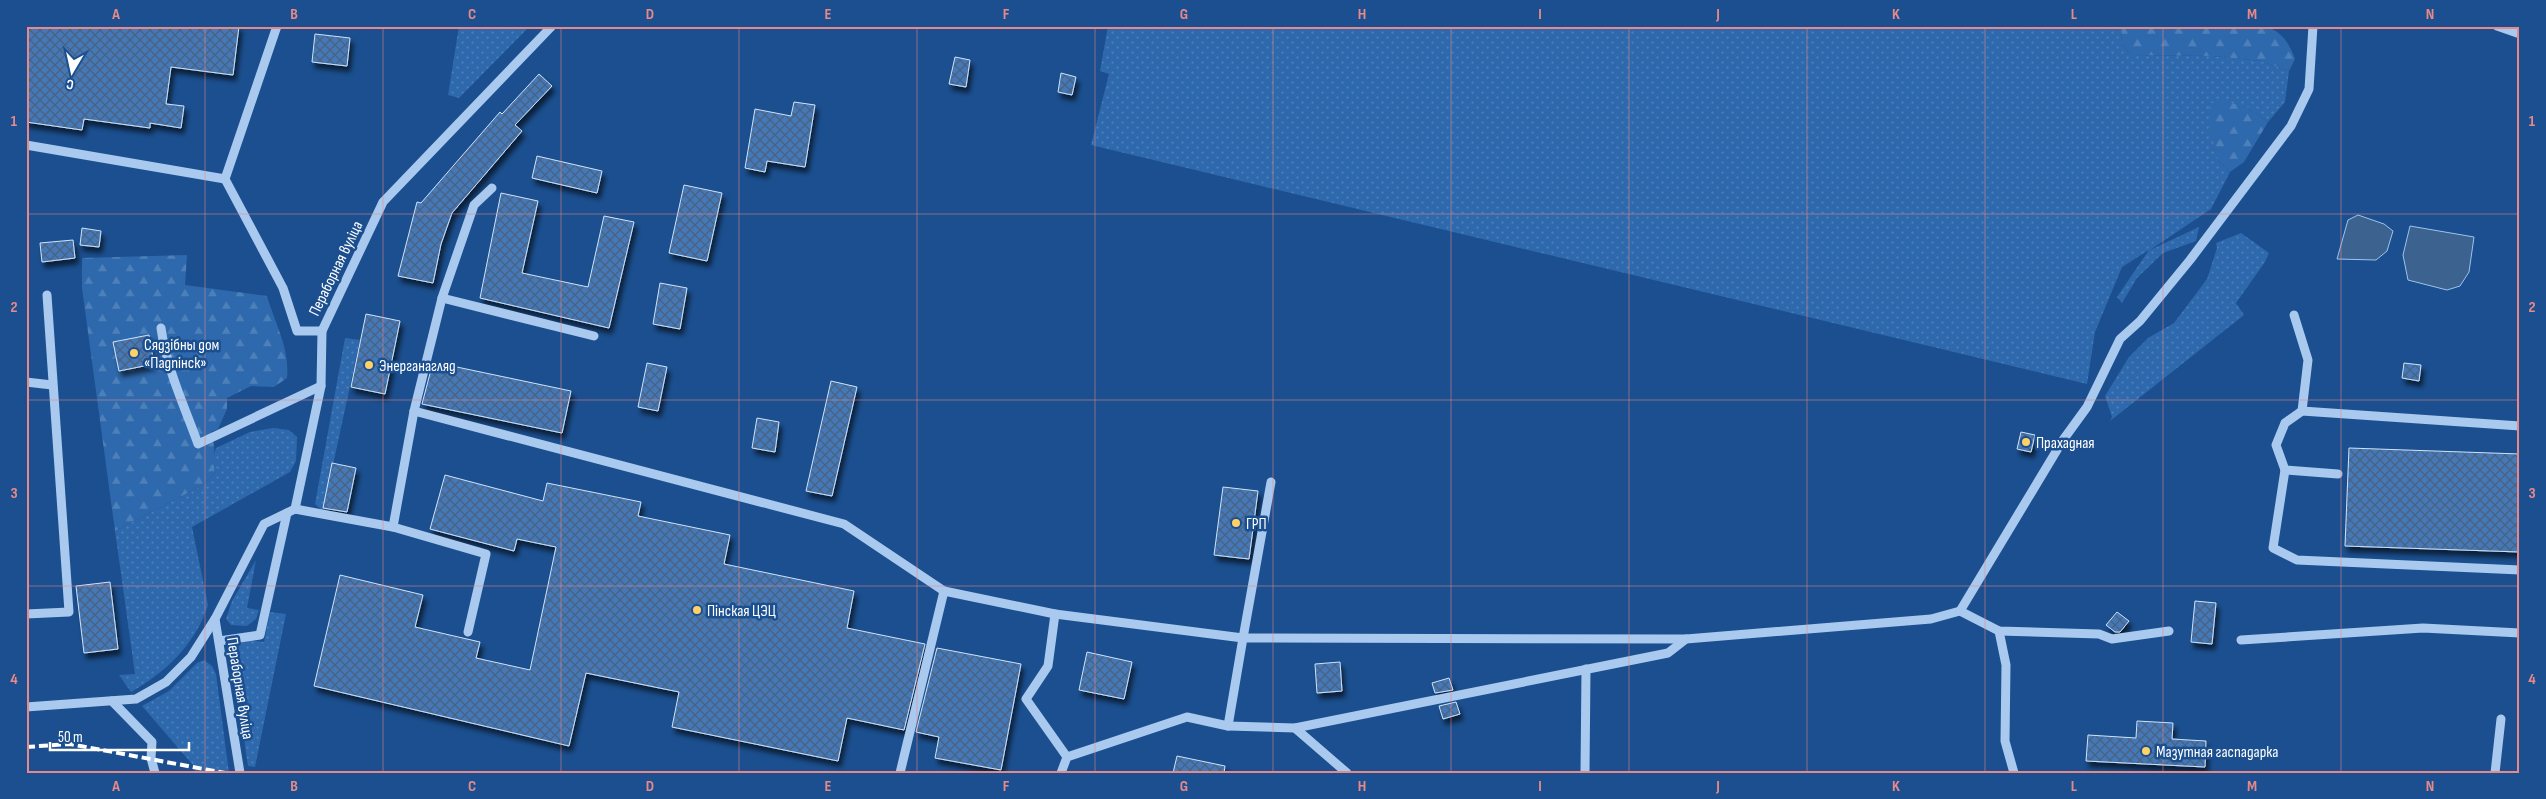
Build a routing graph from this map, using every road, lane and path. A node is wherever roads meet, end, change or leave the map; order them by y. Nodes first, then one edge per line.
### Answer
1 (277, 26) edge
2 (552, 26) edge
3 (2313, 26) edge
4 (2497, 26) edge
5 (2520, 34) edge
6 (26, 145) edge
7 (225, 179) junction
8 (492, 188) dead end
9 (47, 295) dead end
10 (442, 298) junction
11 (2294, 315) dead end
12 (161, 328) dead end
13 (322, 331) junction
14 (594, 336) dead end
15 (26, 382) edge
16 (52, 385) junction
17 (320, 386) junction
18 (414, 411) junction
19 (2302, 411) junction
20 (2520, 426) edge
21 (2285, 470) junction
22 (2338, 474) dead end
23 (1271, 482) dead end
24 (291, 511) junction
25 (393, 527) junction
26 (2520, 570) edge
27 (944, 591) junction
28 (1960, 611) junction
29 (26, 614) edge
30 (1055, 614) junction
31 (216, 619) junction
32 (1999, 631) junction
33 (2169, 631) dead end
34 (468, 632) dead end
35 (2520, 633) edge
36 (1243, 638) junction
37 (1686, 639) junction
38 (2241, 640) dead end
39 (219, 641) junction
40 (1586, 670) junction
41 (112, 701) junction
42 (26, 707) edge
43 (2501, 719) dead end
44 (1228, 726) junction
45 (1294, 728) junction
46 (1067, 757) junction
47 (155, 773) edge
48 (240, 773) edge
49 (900, 773) edge
50 (1060, 773) edge
51 (1347, 773) edge
52 (1586, 773) edge
53 (2014, 773) edge
54 (2495, 773) edge

1 - 7 street
2 - 13 street, Пераборная вуліца
3 - 28 street
4 - 5 street
6 - 7 street
7 - 13 street
8 - 10 street
9 - 16 street
10 - 14 street
10 - 18 street
11 - 19 street
12 - 17 street
13 - 17 street, Пераборная вуліца
15 - 16 street
16 - 29 street
17 - 24 street, Пераборная вуліца
18 - 25 street
18 - 27 street
19 - 20 street
19 - 21 street
21 - 22 street
21 - 26 street
23 - 36 street
24 - 25 street
24 - 31 street, Пераборная вуліца
24 - 39 street
25 - 34 street
27 - 30 street
27 - 49 street
28 - 32 street
28 - 37 street
30 - 36 street
30 - 46 street
31 - 39 street, Пераборная вуліца
31 - 41 street, Пераборная вуліца
32 - 33 street
32 - 53 street
35 - 38 street
36 - 37 street
36 - 44 street
37 - 40 street
39 - 48 street, Пераборная вуліца
40 - 45 street
40 - 52 street
41 - 42 street, Пераборная вуліца
41 - 47 street
43 - 54 street
44 - 45 street
44 - 46 street
45 - 51 street
46 - 50 street

